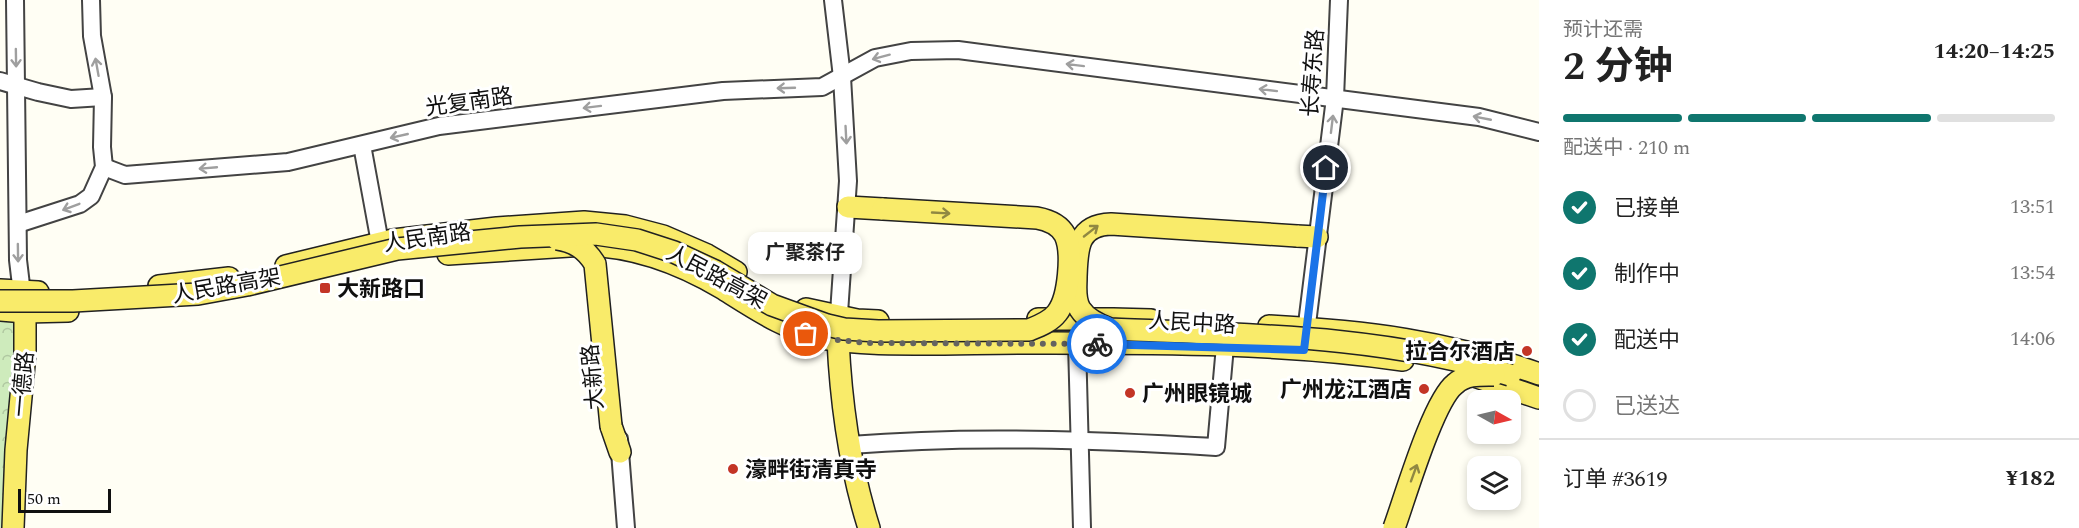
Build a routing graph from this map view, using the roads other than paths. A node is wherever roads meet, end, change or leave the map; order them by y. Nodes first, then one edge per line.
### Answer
1 (15, 0) edge
2 (92, 0) edge
3 (833, 0) edge
4 (1339, 0) edge
5 (842, 77) junction
6 (8, 83) edge
7 (102, 97) junction
8 (1335, 98) junction
9 (1539, 132) edge
10 (362, 145) junction
11 (104, 167) junction
12 (848, 207) junction
13 (602, 223) junction
14 (18, 224) junction
15 (536, 236) junction
16 (1307, 236) junction
17 (380, 243) junction
18 (604, 245) junction
19 (15, 298) edge
20 (0, 301) edge
21 (0, 310) edge
22 (839, 317) junction
23 (1306, 328) junction
24 (1110, 329) junction
25 (1029, 330) junction
26 (838, 340) junction
27 (1077, 343) junction
28 (1225, 346) junction
29 (1304, 350) junction
30 (1539, 374) edge
31 (1510, 375) junction
32 (1539, 385) edge
33 (1539, 398) edge
34 (1080, 439) junction
35 (850, 446) junction
36 (620, 452) junction
37 (13, 528) edge
38 (626, 528) edge
39 (869, 528) edge
40 (1082, 528) edge
41 (1394, 528) edge

1 -> 6 street
7 -> 2 street
3 - 5 street
4 - 8 street, 长寿东路
8 -> 5 street, 光复南路
5 -> 10 street, 光复南路
5 -> 12 street
6 - 7 street
6 - 14 street
7 - 11 street
9 -> 8 street, 光复南路
16 -> 8 street, 长寿东路
10 -> 11 street, 光复南路
10 - 17 street
11 -> 14 street
12 - 22 street
12 -> 25 main road, bridge
13 - 17 main road, 人民南路
13 - 18 street, 大新路
13 - 22 main road, 人民南路
14 -> 19 street
15 - 20 main road, 人民路高架, bridge
15 - 25 main road, 人民路高架, bridge
15 - 36 main road, bridge
16 - 23 street, 长寿东路
24 -> 16 main road, bridge
17 - 19 main road, 人民南路
18 - 19 main road, 人民南路
18 - 26 main road, 人民南路
18 - 36 street, 大新路
19 - 21 main road, 人民南路
19 - 37 main road, 一德路
22 - 23 main road, 人民中路
22 - 26 street
23 - 29 street, 长寿东路
23 - 30 main road, 人民中路
24 - 25 main road, 人民路高架, bridge
24 - 31 main road, 人民路高架, bridge
26 - 27 main road, 人民中路
26 - 35 main road
27 - 28 main road, 人民中路
27 - 34 street
28 - 29 main road, 人民中路
28 - 34 street
29 - 33 main road, 人民中路
31 - 32 main road, 人民路高架
41 -> 31 main road, bridge
34 - 35 street
34 - 40 street
35 - 39 main road
36 - 38 street, 大新路

